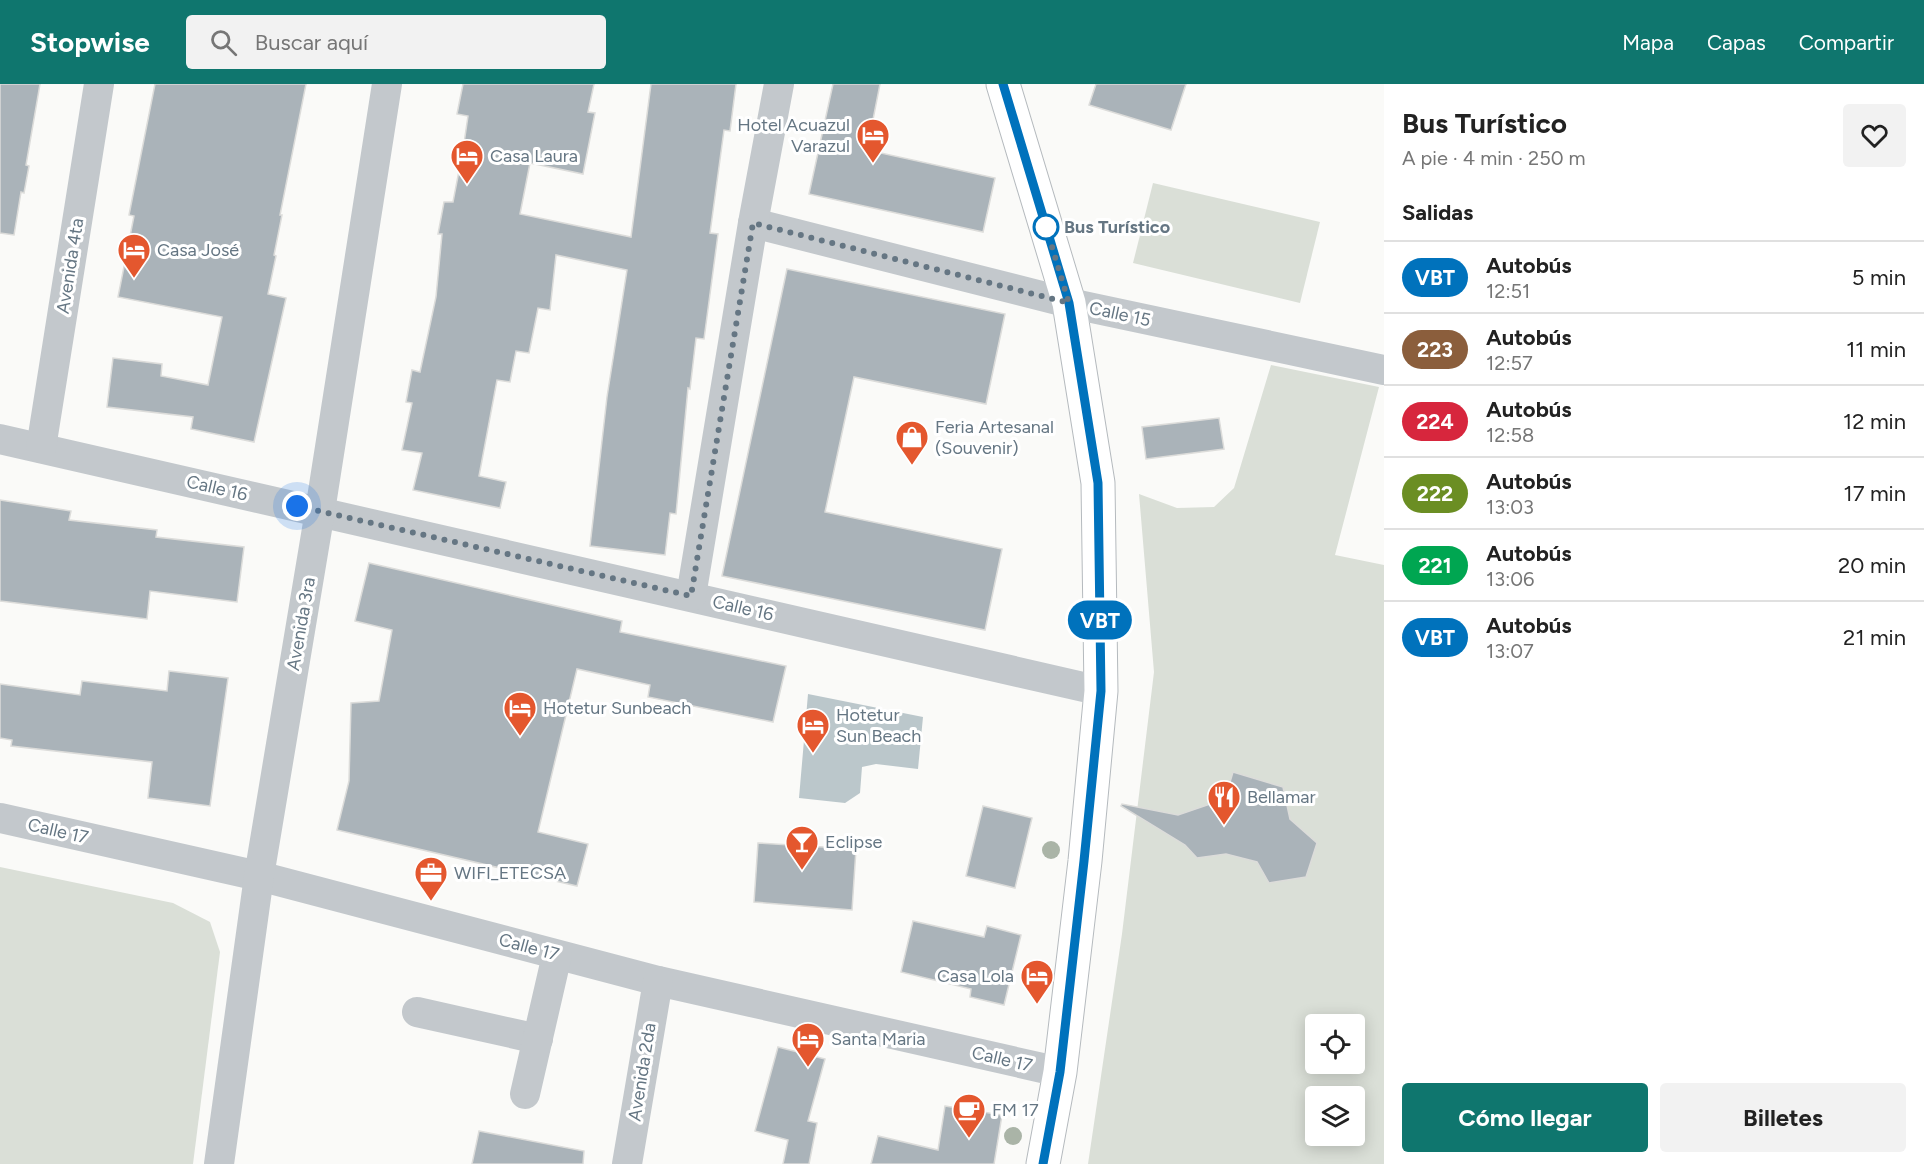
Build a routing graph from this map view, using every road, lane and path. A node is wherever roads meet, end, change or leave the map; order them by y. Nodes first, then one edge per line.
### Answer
1 (99, 84) edge
2 (387, 84) edge
3 (779, 84) edge
4 (1003, 84) edge
5 (753, 223) junction
6 (1069, 303) junction
7 (1384, 370) edge
8 (0, 439) edge
9 (40, 448) junction
10 (320, 511) junction
11 (691, 596) junction
12 (1101, 691) junction
13 (0, 818) edge
14 (259, 876) junction
15 (557, 955) junction
16 (657, 981) junction
17 (417, 1012) dead end
18 (538, 1039) junction
19 (1060, 1072) junction
20 (525, 1094) dead end
21 (219, 1164) edge
22 (627, 1164) edge
23 (1043, 1164) edge

1 - 9 street, Avenida 4ta
2 - 10 street, Avenida 3ra
3 - 5 street
4 - 6 main road
5 - 6 street, Calle 15
5 - 11 street
6 - 7 street, Calle 15
6 - 12 main road
8 - 9 street, Calle 16
9 - 10 street, Calle 16
10 - 11 street, Calle 16
10 - 14 street, Avenida 3ra
11 - 12 street, Calle 16
12 - 19 main road
13 - 14 street, Calle 17
14 - 15 street, Calle 17
14 - 21 street, Avenida 3ra
15 - 16 street, Calle 17
15 - 18 street
16 - 19 street, Calle 17
16 - 22 street, Avenida 2da
17 - 18 street
18 - 20 street
19 - 23 main road

